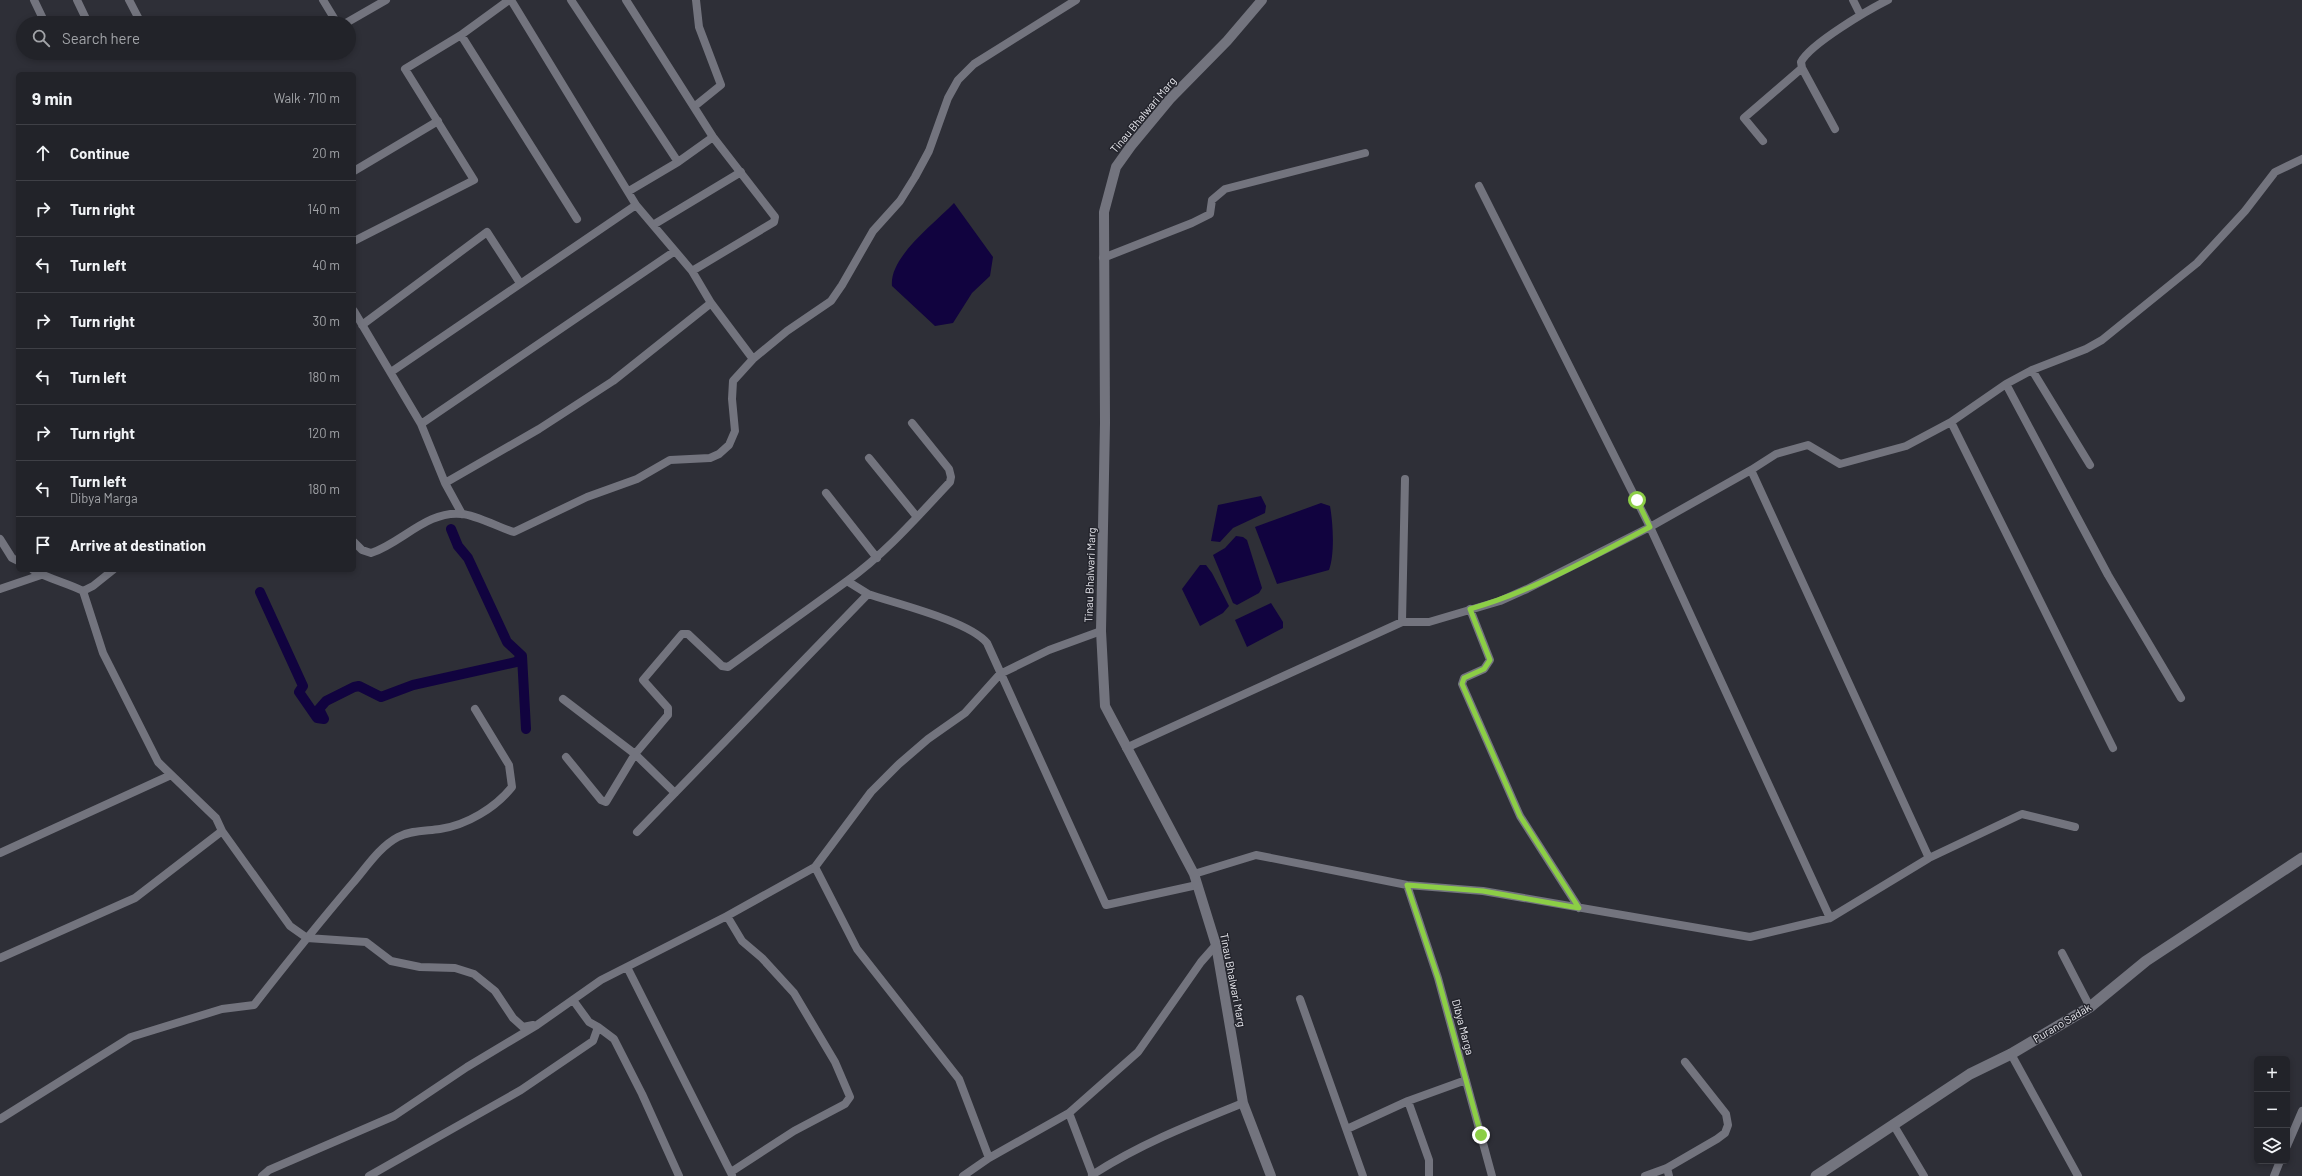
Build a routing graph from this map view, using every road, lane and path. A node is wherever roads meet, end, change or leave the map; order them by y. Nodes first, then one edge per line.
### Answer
1 (34, 0) edge
2 (77, 0) edge
3 (129, 0) edge
4 (323, 0) edge
5 (386, 0) edge
6 (510, 0) edge
7 (571, 0) edge
8 (696, 0) edge
9 (1076, 0) edge
10 (1262, 0) edge
11 (1853, 0) edge
12 (1888, 0) edge
13 (627, 1) edge
14 (1860, 14) junction
15 (42, 16) edge
16 (85, 16) edge
17 (137, 16) edge
18 (333, 16) edge
19 (356, 17) edge
20 (461, 35) junction
21 (1802, 68) junction
22 (695, 106) junction
23 (438, 121) junction
24 (1835, 129) dead end
25 (713, 137) junction
26 (1763, 142) dead end
27 (1365, 153) dead end
28 (2302, 159) edge
29 (678, 162) junction
30 (356, 170) edge
31 (741, 172) junction
32 (1479, 186) dead end
33 (629, 192) junction
34 (636, 205) junction
35 (577, 219) dead end
36 (653, 225) junction
37 (356, 241) edge
38 (675, 251) junction
39 (1104, 258) junction
40 (692, 272) junction
41 (520, 283) junction
42 (711, 303) junction
43 (356, 314) edge
44 (362, 325) junction
45 (753, 359) junction
46 (2032, 370) junction
47 (391, 372) junction
48 (2006, 384) junction
49 (1950, 422) junction
50 (912, 423) dead end
51 (421, 424) junction
52 (869, 458) dead end
53 (2090, 465) dead end
54 (1751, 470) junction
55 (1405, 479) dead end
56 (445, 483) junction
57 (826, 493) dead end
58 (462, 514) junction
59 (917, 517) junction
60 (1650, 527) junction
61 (0, 539) edge
62 (356, 544) edge
63 (877, 558) junction
64 (16, 561) edge
65 (36, 572) edge
66 (111, 572) edge
67 (41, 575) junction
68 (847, 581) junction
69 (0, 589) edge
70 (83, 591) junction
71 (868, 594) junction
72 (1470, 609) junction
73 (1402, 622) junction
74 (1101, 631) junction
75 (1000, 674) junction
76 (2181, 698) dead end
77 (562, 699) dead end
78 (475, 709) dead end
79 (1126, 748) junction
80 (2114, 748) dead end
81 (635, 754) junction
82 (566, 757) dead end
83 (171, 775) junction
84 (675, 793) junction
85 (2075, 827) dead end
86 (222, 830) junction
87 (637, 832) dead end
88 (0, 853) edge
89 (1929, 858) junction
90 (2302, 858) edge
91 (814, 867) junction
92 (1194, 874) junction
93 (1197, 885) junction
94 (1407, 885) junction
95 (1579, 908) junction
96 (727, 916) junction
97 (1830, 918) junction
98 (307, 938) junction
99 (1216, 945) junction
100 (2062, 953) dead end
101 (0, 958) edge
102 (628, 967) junction
103 (1300, 999) dead end
104 (573, 1000) junction
105 (2090, 1007) junction
106 (537, 1025) junction
107 (598, 1027) junction
108 (2011, 1054) junction
109 (1686, 1062) dead end
110 (1466, 1080) junction
111 (1408, 1101) junction
112 (1244, 1103) junction
113 (2302, 1111) edge
114 (1069, 1113) junction
115 (0, 1120) edge
116 (1893, 1124) junction
117 (1347, 1129) junction
118 (2290, 1139) edge
119 (989, 1158) junction
120 (2279, 1164) edge
121 (1667, 1168) junction
122 (732, 1174) edge
123 (1092, 1175) edge
124 (262, 1176) edge
125 (369, 1176) edge
126 (679, 1176) edge
127 (963, 1176) edge
128 (1271, 1176) edge
129 (1363, 1176) edge
130 (1429, 1176) edge
131 (1492, 1176) edge
132 (1645, 1176) edge
133 (1669, 1176) edge
134 (1816, 1176) edge
135 (1924, 1176) edge
136 (2078, 1176) edge
137 (2274, 1176) edge

1 - 15 street
2 - 16 street
3 - 17 street
4 - 18 street
5 - 19 street
6 - 20 street
6 - 33 street
7 - 29 street
8 - 22 street
9 - 45 street
10 - 39 street, Tinau Bhalwari Marg
11 - 14 street
12 - 14 street
13 - 22 street
14 - 21 street
20 - 23 street
20 - 35 street
21 - 24 street
21 - 26 street
22 - 25 street
23 - 30 street
23 - 37 street
25 - 29 street
25 - 31 street
27 - 39 street
28 - 46 street
29 - 33 street
31 - 36 street
31 - 40 street
32 - 60 street
33 - 34 street
34 - 36 street
34 - 41 street
36 - 38 street
38 - 40 street
38 - 51 street
39 - 74 street, Tinau Bhalwari Marg
40 - 42 street
41 - 44 street
41 - 47 street
42 - 45 street
42 - 56 street
43 - 44 street
44 - 47 street
45 - 58 street
46 - 48 street
46 - 53 street
47 - 51 street
48 - 49 street
48 - 76 street
49 - 54 street
49 - 80 street
50 - 59 street
51 - 56 street
52 - 59 street
54 - 60 street
54 - 89 street
55 - 73 street
56 - 58 street
57 - 63 street
58 - 62 street
59 - 63 street
60 - 72 street
60 - 97 street
61 - 64 street
63 - 68 street
65 - 67 street
66 - 70 street
67 - 69 street
67 - 70 street
68 - 71 street
68 - 81 street
70 - 83 street
71 - 75 street
71 - 84 street
72 - 73 street
72 - 95 street
73 - 79 street
74 - 75 street
74 - 79 street, Tinau Bhalwari Marg
75 - 91 street
75 - 93 street
77 - 81 street
78 - 98 street
79 - 92 street, Tinau Bhalwari Marg
81 - 82 street
81 - 84 street
83 - 86 street
83 - 88 street
84 - 87 street
85 - 89 street
86 - 98 street
86 - 101 street
89 - 97 street
90 - 105 main road, Purano Sadak
91 - 96 street
91 - 119 street
92 - 93 street, Tinau Bhalwari Marg
92 - 94 street
93 - 99 street, Tinau Bhalwari Marg
94 - 95 street
94 - 110 street, Dibya Marga
95 - 97 street
96 - 102 street
96 - 122 street
98 - 106 street
98 - 115 street
99 - 112 street, Tinau Bhalwari Marg
99 - 114 street
100 - 105 street
102 - 104 street
102 - 122 street
103 - 117 street
104 - 106 street
104 - 107 street
105 - 108 main road, Purano Sadak
106 - 124 street
107 - 125 street
107 - 126 street
108 - 116 main road, Purano Sadak
108 - 136 street
109 - 121 street
110 - 111 street
110 - 131 street, Dibya Marga
111 - 117 street
111 - 130 street
112 - 123 street
112 - 128 street, Tinau Bhalwari Marg
113 - 118 street
114 - 119 street
114 - 123 street
116 - 134 main road, Purano Sadak
116 - 135 street
117 - 129 street
119 - 127 street
120 - 137 street
121 - 132 street
121 - 133 street

